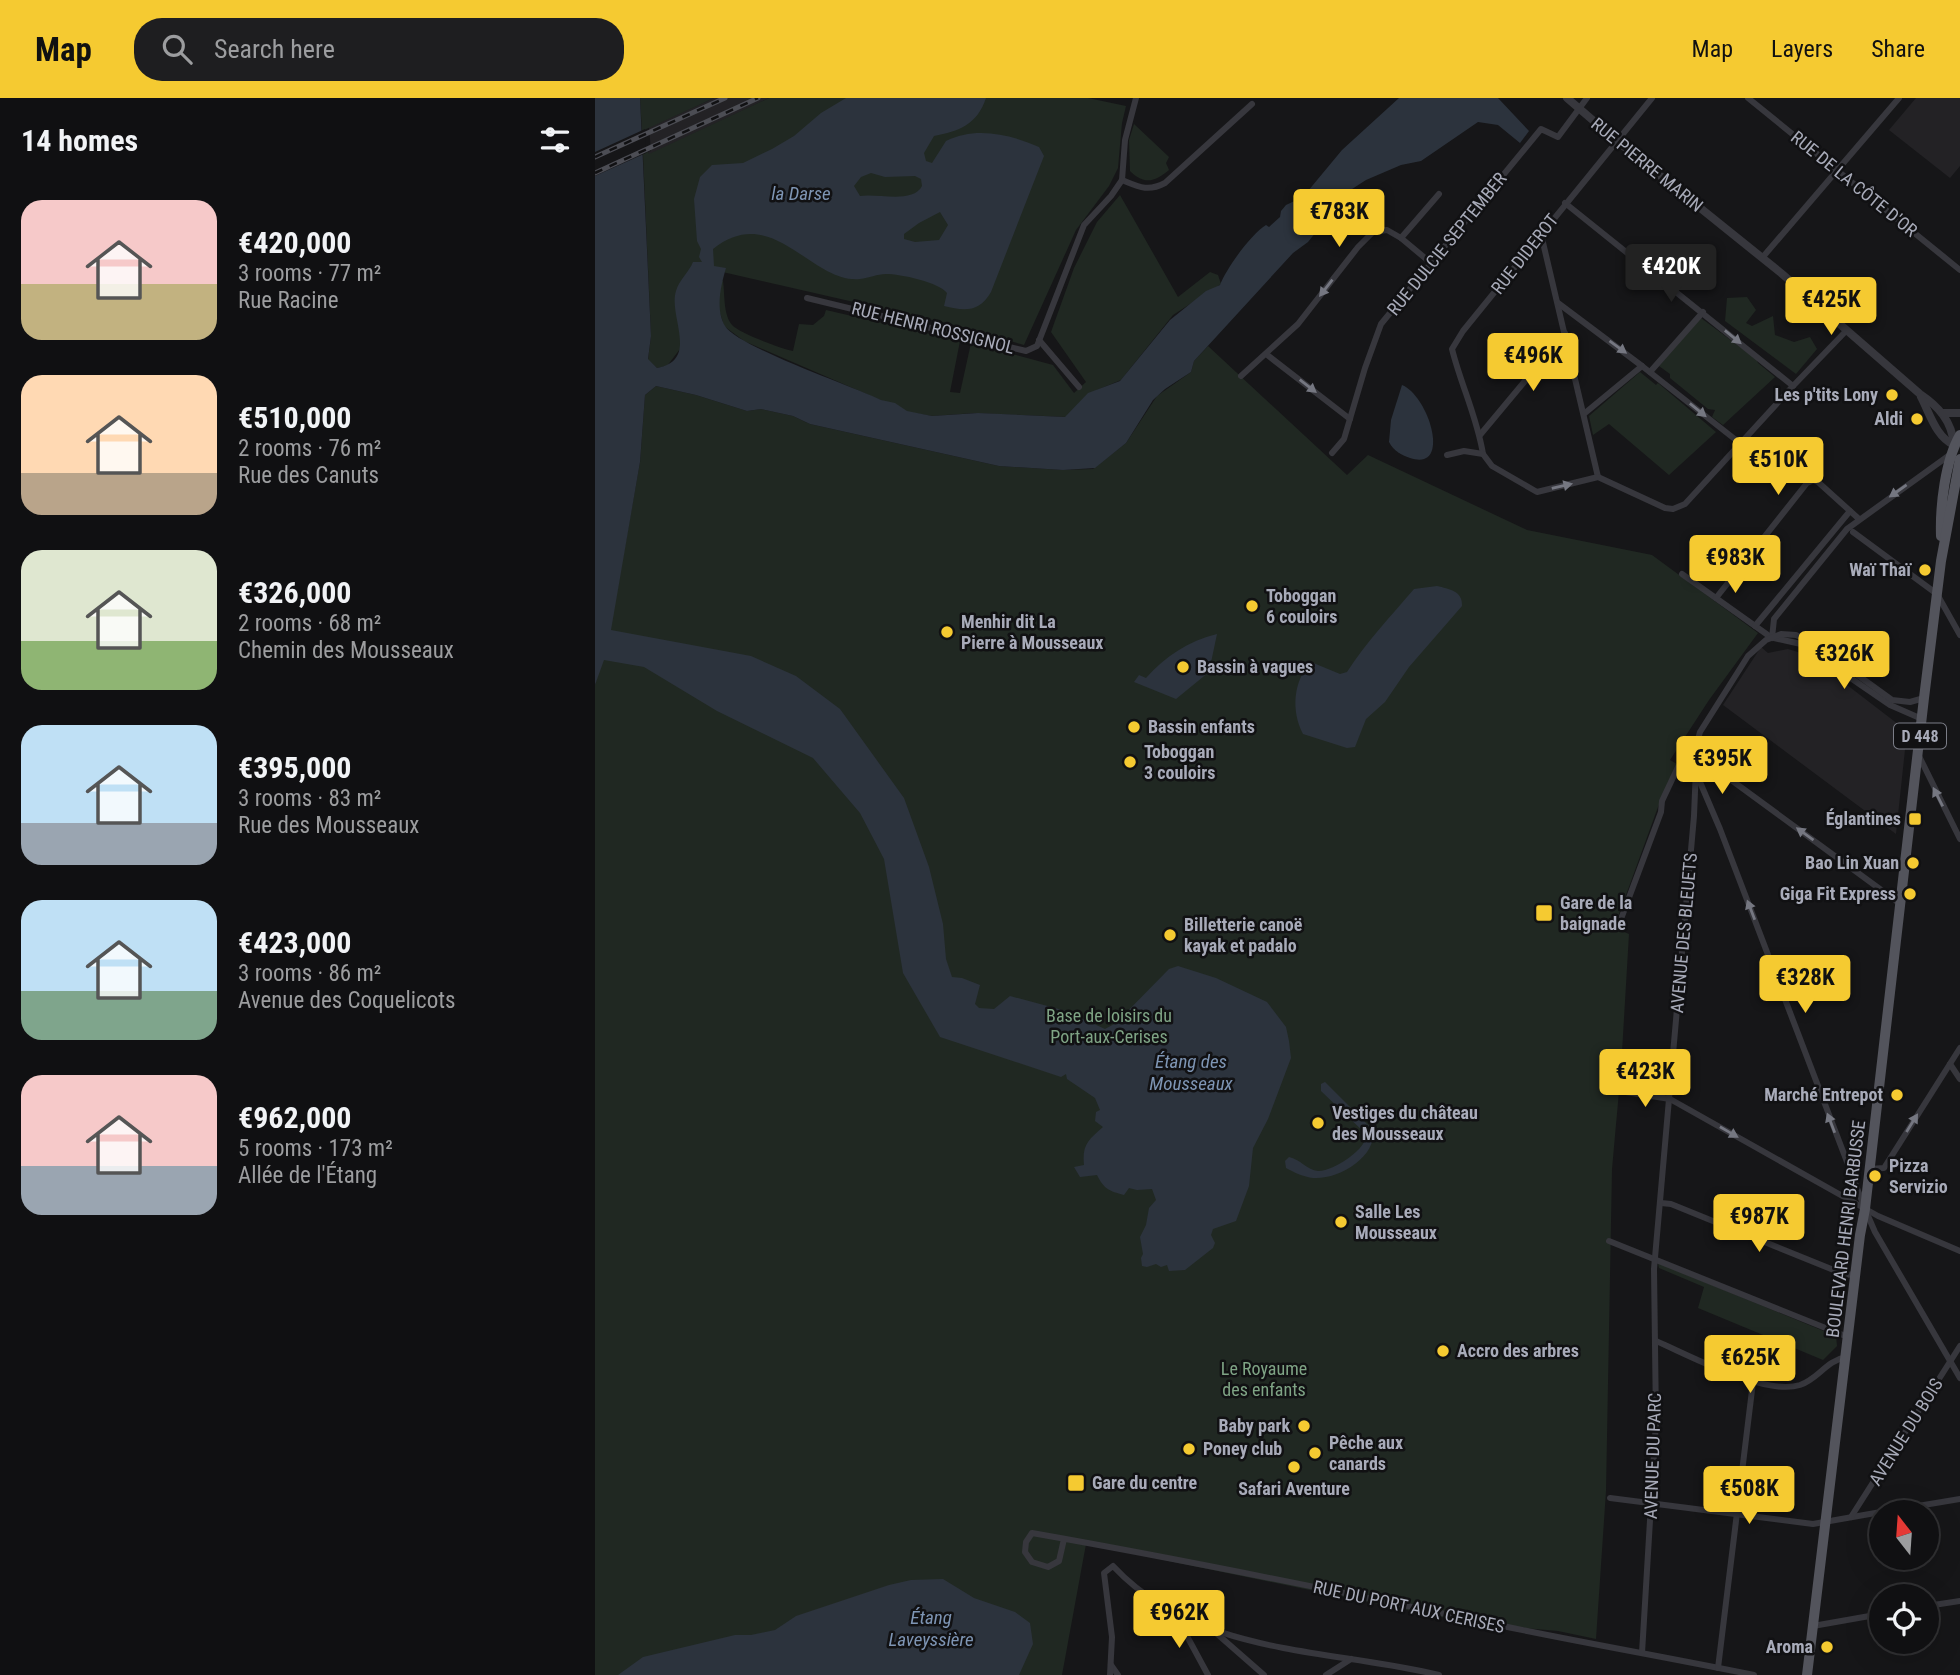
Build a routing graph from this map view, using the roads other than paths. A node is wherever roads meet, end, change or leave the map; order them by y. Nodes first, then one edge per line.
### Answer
1 (1136, 98) edge
2 (1567, 98) edge
3 (1587, 98) edge
4 (1652, 98) edge
5 (1748, 98) edge
6 (1899, 98) edge
7 (1252, 104) dead end
8 (1579, 109) junction
9 (1617, 141) junction
10 (1838, 169) junction
11 (1122, 180) junction
12 (1439, 194) dead end
13 (1565, 203) junction
14 (1541, 234) junction
15 (1401, 238) junction
16 (1762, 258) junction
17 (1431, 263) junction
18 (1960, 270) edge
19 (807, 298) dead end
20 (1558, 303) junction
21 (1703, 312) junction
22 (1846, 331) junction
23 (1565, 333) junction
24 (1039, 340) junction
25 (1266, 354) junction
26 (1642, 366) junction
27 (1650, 372) junction
28 (1241, 376) dead end
29 (1793, 386) junction
30 (1079, 387) dead end
31 (1920, 394) junction
32 (1943, 412) junction
33 (1585, 414) junction
34 (1960, 414) edge
35 (1350, 419) junction
36 (1480, 435) junction
37 (1741, 444) junction
38 (1958, 447) edge
39 (1332, 453) dead end
40 (1483, 454) junction
41 (1447, 455) dead end
42 (1598, 477) junction
43 (1850, 511) junction
44 (1859, 519) junction
45 (1853, 532) dead end
46 (1941, 561) junction
47 (1682, 574) dead end
48 (1937, 594) junction
49 (1716, 598) junction
50 (1755, 626) junction
51 (1960, 635) edge
52 (1772, 638) junction
53 (1924, 698) junction
54 (1921, 719) junction
55 (1917, 754) junction
56 (1697, 755) junction
57 (1697, 775) junction
58 (1960, 839) edge
59 (1899, 907) junction
60 (1618, 926) dead end
61 (1960, 1048) edge
62 (1950, 1064) junction
63 (1960, 1079) edge
64 (1626, 1091) dead end
65 (1670, 1099) junction
66 (1869, 1169) junction
67 (1661, 1203) junction
68 (1865, 1209) junction
69 (1609, 1241) dead end
70 (1960, 1251) edge
71 (1655, 1259) junction
72 (1856, 1274) junction
73 (1849, 1337) junction
74 (1656, 1341) junction
75 (1960, 1346) edge
76 (1846, 1357) junction
77 (1950, 1361) junction
78 (1960, 1378) edge
79 (1753, 1382) junction
80 (1610, 1498) dead end
81 (1960, 1499) edge
82 (1939, 1502) edge
83 (1651, 1504) junction
84 (1737, 1514) junction
85 (1869, 1514) edge
86 (1851, 1517) junction
87 (1826, 1523) junction
88 (1064, 1539) junction
89 (1960, 1601) edge
90 (1939, 1604) edge
91 (1175, 1614) junction
92 (1869, 1616) edge
93 (1813, 1626) junction
94 (1215, 1632) junction
95 (1642, 1653) junction
96 (1350, 1659) junction
97 (1111, 1665) junction
98 (1718, 1668) junction
99 (1110, 1675) edge
100 (1118, 1675) edge
101 (1208, 1675) edge
102 (1264, 1675) edge
103 (1326, 1675) edge
104 (1439, 1675) edge
105 (1754, 1675) edge
106 (1807, 1675) edge

1 - 11 street
2 - 8 street, RUE PIERRE MARIN
3 - 8 street
4 - 9 street, RUE DIDEROT
5 - 10 street, RUE DE LA CÔTE D'OR
6 - 10 street
7 - 11 street
8 - 9 street, RUE PIERRE MARIN
8 - 17 street, RUE DULCIE SEPTEMBER
9 - 13 street, RUE DIDEROT
9 - 16 street, RUE PIERRE MARIN
10 - 16 street
10 - 18 street, RUE DE LA CÔTE D'OR
11 - 24 street, RUE HENRI ROSSIGNOL
12 - 15 street
13 - 14 street, RUE DIDEROT
13 - 21 street
14 - 20 street
14 - 36 street, RUE DIDEROT
15 - 17 street
15 -> 25 street
16 - 22 street, RUE PIERRE MARIN
17 - 35 street, RUE DULCIE SEPTEMBER
19 - 24 street, RUE HENRI ROSSIGNOL
20 - 23 street
20 -> 26 street
21 - 27 street
21 -> 29 street
22 - 29 street
22 - 31 street, RUE PIERRE MARIN
23 - 33 street
23 - 36 street
24 - 30 street
25 - 28 street
25 -> 35 street
26 - 27 street
26 - 33 street
27 -> 37 street
29 - 37 street
31 - 32 street, RUE PIERRE MARIN
31 - 38 street, RUE PIERRE MARIN
32 - 34 street
32 - 38 street
33 - 42 street
35 - 39 street, RUE DULCIE SEPTEMBER
36 - 40 street, RUE DIDEROT
37 - 42 street
38 -> 44 street
38 - 46 main road, D 448
38 - 46 main road, D 448
40 - 41 street
40 -> 42 street
43 - 44 street
43 - 49 street
43 - 50 street
44 - 52 street
45 - 48 street
46 - 48 main road, D 448
47 - 49 street
48 - 51 street
48 - 53 main road, D 448
49 - 50 street
50 - 52 street
52 - 53 street
52 - 54 street
52 - 56 street, AVENUE DES BLEUETS
53 - 54 main road, D 448
54 - 55 main road, D 448
58 -> 55 street
55 - 59 main road, D 448
56 - 57 street, AVENUE DES BLEUETS
59 -> 56 street
57 - 60 street
57 - 65 street, AVENUE DES BLEUETS
68 -> 57 street
59 - 66 main road, BOULEVARD HENRI BARBUSSE / D 448
61 - 62 street
62 - 63 street
66 -> 62 street
64 - 65 street
65 - 67 street, AVENUE DES BLEUETS
65 -> 68 street
66 - 68 main road, BOULEVARD HENRI BARBUSSE / D 448
67 - 71 street, AVENUE DES BLEUETS
67 - 72 street
68 - 70 street
68 - 72 main road, BOULEVARD HENRI BARBUSSE / D 448
68 - 77 street
69 - 71 street
71 - 73 street
71 - 74 street, AVENUE DU PARC
72 - 73 main road, BOULEVARD HENRI BARBUSSE / D 448
73 - 76 main road, BOULEVARD HENRI BARBUSSE / D 448
74 - 79 street
74 - 83 street, AVENUE DU PARC
75 - 77 street, AVENUE DU BOIS
76 - 79 street
76 - 87 main road, BOULEVARD HENRI BARBUSSE / D 448
77 - 78 street
77 - 86 street, AVENUE DU BOIS
79 - 84 street
80 - 83 street
81 - 82 street
83 - 84 street
83 - 95 street, AVENUE DU PARC
84 - 87 street
84 - 98 street
85 - 86 street
86 - 87 street
87 - 93 main road, BOULEVARD HENRI BARBUSSE / D 448
88 - 88 street, RUE DU PORT AUX CERISES
88 - 95 street, RUE DU PORT AUX CERISES
89 - 90 street
91 - 94 street
91 - 97 street
91 - 101 street
92 - 93 street
93 - 106 main road, BOULEVARD HENRI BARBUSSE / D 448
94 - 96 street
94 - 102 street
95 - 98 street, RUE DU PORT AUX CERISES
96 - 103 street
96 - 104 street
97 - 99 street
97 - 100 street
98 - 105 street, RUE DU PORT AUX CERISES

